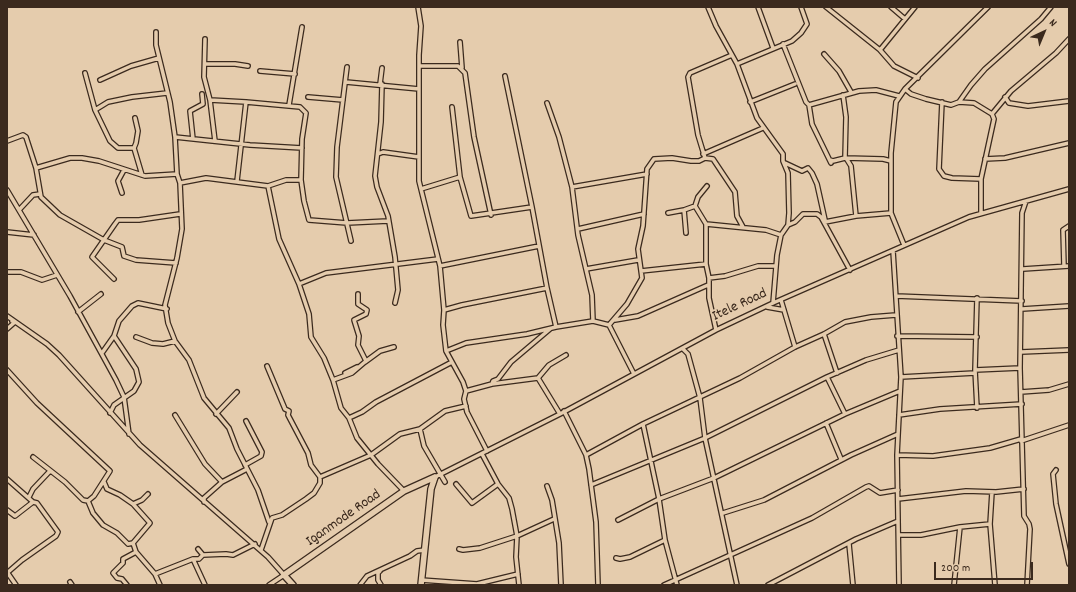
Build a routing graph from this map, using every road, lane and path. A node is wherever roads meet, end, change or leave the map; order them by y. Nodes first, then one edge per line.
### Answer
1 (418, 7) edge
2 (708, 7) edge
3 (758, 7) edge
4 (801, 7) edge
5 (826, 7) edge
6 (891, 7) edge
7 (916, 7) edge
8 (988, 7) edge
9 (1050, 7) edge
10 (906, 19) junction
11 (302, 27) dead end
12 (156, 32) dead end
13 (205, 38) dead end
14 (1069, 39) edge
15 (460, 42) dead end
16 (782, 44) junction
17 (774, 48) junction
18 (880, 50) junction
19 (824, 54) dead end
20 (732, 55) junction
21 (159, 58) junction
22 (205, 64) junction
23 (737, 64) junction
24 (248, 66) dead end
25 (420, 66) junction
26 (347, 67) dead end
27 (382, 68) dead end
28 (462, 68) junction
29 (260, 71) dead end
30 (85, 73) dead end
31 (295, 74) junction
32 (505, 76) dead end
33 (918, 78) junction
34 (100, 80) dead end
35 (346, 82) junction
36 (381, 84) junction
37 (795, 84) dead end
38 (419, 89) junction
39 (905, 90) junction
40 (851, 92) junction
41 (168, 93) junction
42 (202, 94) dead end
43 (843, 95) junction
44 (899, 96) junction
45 (308, 97) dead end
46 (1005, 97) junction
47 (210, 100) junction
48 (343, 100) junction
49 (1069, 101) edge
50 (246, 102) junction
51 (750, 102) junction
52 (942, 102) junction
53 (959, 102) junction
54 (547, 103) dead end
55 (289, 105) junction
56 (809, 105) junction
57 (452, 107) dead end
58 (95, 110) junction
59 (992, 114) junction
60 (135, 118) dead end
61 (763, 128) junction
62 (175, 137) junction
63 (193, 139) junction
64 (7, 141) edge
65 (215, 141) junction
66 (1069, 143) edge
67 (242, 144) junction
68 (134, 148) junction
69 (302, 148) junction
70 (378, 148) junction
71 (383, 152) junction
72 (891, 153) junction
73 (378, 154) junction
74 (704, 156) junction
75 (419, 157) junction
76 (845, 158) junction
77 (883, 158) junction
78 (985, 159) junction
79 (783, 161) junction
80 (891, 161) junction
81 (36, 168) junction
82 (124, 170) junction
83 (177, 174) junction
84 (647, 174) junction
85 (142, 175) junction
86 (460, 177) junction
87 (981, 179) junction
88 (301, 180) junction
89 (237, 181) junction
90 (180, 183) junction
91 (268, 186) junction
92 (707, 186) dead end
93 (572, 187) junction
94 (420, 188) junction
95 (1069, 189) edge
96 (7, 190) edge
97 (122, 192) dead end
98 (40, 194) junction
99 (1026, 201) junction
100 (695, 206) junction
101 (532, 207) junction
102 (19, 210) junction
103 (684, 210) junction
104 (668, 213) dead end
105 (891, 213) junction
106 (981, 213) junction
107 (180, 214) junction
108 (644, 214) junction
109 (491, 215) junction
110 (856, 216) junction
111 (738, 219) junction
112 (388, 221) junction
113 (825, 222) junction
114 (347, 223) junction
115 (706, 224) junction
116 (788, 224) junction
117 (1069, 226) edge
118 (734, 227) junction
119 (743, 227) junction
120 (578, 229) junction
121 (7, 232) edge
122 (686, 233) dead end
123 (34, 235) junction
124 (781, 235) junction
125 (104, 240) junction
126 (351, 241) dead end
127 (904, 245) junction
128 (539, 246) junction
129 (893, 251) junction
130 (438, 259) junction
131 (638, 260) junction
132 (176, 263) junction
133 (395, 264) junction
134 (706, 264) junction
135 (440, 266) junction
136 (776, 266) junction
137 (1064, 266) junction
138 (1069, 266) edge
139 (586, 269) junction
140 (850, 270) junction
141 (1023, 270) junction
142 (641, 271) junction
143 (7, 272) edge
144 (57, 275) junction
145 (709, 278) junction
146 (114, 279) dead end
147 (299, 284) junction
148 (708, 285) junction
149 (547, 288) junction
150 (101, 294) dead end
151 (358, 294) dead end
152 (896, 296) junction
153 (977, 298) junction
154 (781, 300) junction
155 (1022, 301) junction
156 (395, 303) dead end
157 (773, 303) junction
158 (1069, 306) edge
159 (766, 307) junction
160 (167, 309) junction
161 (1022, 309) junction
162 (444, 310) junction
163 (784, 310) junction
164 (78, 312) junction
165 (896, 315) junction
166 (7, 317) edge
167 (615, 320) junction
168 (593, 321) junction
169 (609, 325) junction
170 (556, 327) junction
171 (551, 328) junction
172 (7, 329) edge
173 (716, 330) junction
174 (824, 334) junction
175 (114, 336) junction
176 (897, 336) junction
177 (136, 337) dead end
178 (977, 337) junction
179 (175, 341) junction
180 (394, 347) dead end
181 (795, 347) junction
182 (685, 348) junction
183 (899, 350) junction
184 (1069, 350) edge
185 (446, 351) junction
186 (1021, 352) junction
187 (102, 353) junction
188 (566, 355) dead end
189 (366, 361) junction
190 (452, 362) junction
191 (267, 366) dead end
192 (1020, 368) junction
193 (7, 370) edge
194 (975, 371) junction
195 (837, 373) junction
196 (634, 374) junction
197 (827, 377) junction
198 (901, 377) junction
199 (538, 378) junction
200 (333, 380) junction
201 (492, 384) junction
202 (1069, 384) edge
203 (466, 391) junction
204 (900, 391) junction
205 (236, 392) dead end
206 (1021, 392) junction
207 (123, 395) junction
208 (700, 398) junction
209 (1022, 404) junction
210 (466, 406) junction
211 (977, 408) junction
212 (564, 411) junction
213 (110, 413) junction
214 (216, 414) junction
215 (560, 414) junction
216 (845, 414) junction
217 (175, 415) dead end
218 (899, 415) junction
219 (348, 418) junction
220 (246, 421) dead end
221 (826, 423) junction
222 (643, 424) junction
223 (1069, 425) edge
224 (420, 429) junction
225 (898, 434) junction
226 (129, 435) junction
227 (705, 438) junction
228 (1021, 440) junction
229 (487, 451) junction
230 (482, 454) junction
231 (371, 455) junction
232 (586, 455) junction
233 (898, 455) junction
234 (33, 457) dead end
235 (841, 459) junction
236 (651, 461) junction
237 (245, 464) junction
238 (247, 469) junction
239 (1056, 470) dead end
240 (50, 471) junction
241 (440, 473) junction
242 (320, 477) junction
243 (435, 477) junction
244 (714, 478) junction
245 (7, 479) edge
246 (428, 481) junction
247 (104, 482) junction
248 (222, 482) junction
249 (445, 482) dead end
250 (456, 484) dead end
251 (498, 484) junction
252 (591, 485) junction
253 (546, 486) dead end
254 (431, 489) junction
255 (1024, 489) junction
256 (898, 490) junction
257 (404, 491) junction
258 (992, 492) junction
259 (148, 494) dead end
260 (29, 497) junction
261 (659, 499) junction
262 (898, 499) junction
263 (88, 501) junction
264 (34, 502) junction
265 (204, 502) junction
266 (133, 504) junction
267 (7, 510) edge
268 (723, 513) junction
269 (270, 517) junction
270 (554, 519) junction
271 (618, 520) dead end
272 (898, 521) junction
273 (990, 524) junction
274 (960, 527) junction
275 (900, 534) junction
276 (517, 536) junction
277 (665, 540) junction
278 (133, 543) junction
279 (255, 544) junction
280 (849, 544) junction
281 (198, 549) dead end
282 (459, 549) dead end
283 (261, 550) junction
284 (425, 550) junction
285 (136, 552) junction
286 (203, 556) junction
287 (731, 556) junction
288 (616, 558) dead end
289 (193, 559) junction
290 (1069, 564) edge
291 (381, 570) junction
292 (7, 573) edge
293 (155, 574) junction
294 (518, 574) junction
295 (284, 575) junction
296 (675, 579) junction
297 (421, 582) edge
298 (478, 584) edge
299 (16, 585) edge
300 (127, 585) edge
301 (160, 585) edge
302 (205, 585) edge
303 (269, 585) edge
304 (293, 585) edge
305 (360, 585) edge
306 (381, 585) edge
307 (519, 585) edge
308 (560, 585) edge
309 (598, 585) edge
310 (664, 585) edge
311 (677, 585) edge
312 (737, 585) edge
313 (768, 585) edge
314 (853, 585) edge
315 (899, 585) edge
316 (954, 585) edge
317 (995, 585) edge
318 (1027, 585) edge

1 - 25 street
2 - 20 street
3 - 17 street
4 - 16 street
5 - 18 street
6 - 10 street
7 - 10 street
8 - 33 street
9 - 53 street
10 - 18 street
11 - 31 street
12 - 21 street
13 - 22 street
14 - 46 street
15 - 28 street
16 - 17 street
16 - 56 street
17 - 23 street
18 - 33 street
19 - 40 street
20 - 23 street
20 - 74 street
21 - 34 street
21 - 41 street
22 - 24 street
22 - 47 street
23 - 51 street
25 - 28 street
25 - 38 street
26 - 35 street
27 - 36 street
28 - 109 street
29 - 31 street
30 - 58 street
31 - 55 street
32 - 101 street
33 - 39 street
35 - 36 street
35 - 48 street
36 - 38 street
36 - 70 street
37 - 51 street
38 - 75 street
39 - 44 street
39 - 52 street
40 - 43 street
40 - 44 street
41 - 58 street
41 - 62 street
42 - 63 street
43 - 56 street
43 - 76 street
44 - 72 street
45 - 48 street
46 - 49 street
46 - 59 street
47 - 50 street
47 - 65 street
48 - 114 street
50 - 55 street
50 - 67 street
51 - 61 street
52 - 53 street
52 - 87 street
53 - 59 street
54 - 93 street
55 - 69 street
56 - 76 street
57 - 86 street
58 - 68 street
59 - 78 street
60 - 68 street
61 - 74 street
61 - 79 street
62 - 63 street
62 - 83 street
63 - 65 street
64 - 81 street
65 - 67 street
66 - 78 street
67 - 69 street
67 - 89 street
68 - 85 street
69 - 88 street
70 - 71 street
70 - 73 street
71 - 73 street
71 - 75 street
72 - 77 street
72 - 80 street
73 - 112 street
74 - 84 street
74 - 111 street
75 - 94 street
76 - 77 street
76 - 110 street
77 - 80 street
78 - 87 street
79 - 113 street
79 - 116 street
80 - 105 street
81 - 82 street
81 - 98 street
82 - 85 street
82 - 97 street
83 - 85 street
83 - 90 street
84 - 93 street
84 - 108 street
86 - 94 street
86 - 109 street
87 - 106 street
88 - 91 street
88 - 114 street
89 - 90 street
89 - 91 street
90 - 107 street
91 - 147 street
92 - 100 street
93 - 120 street
94 - 130 street
95 - 99 street, Itele Road
96 - 102 street
98 - 102 street
98 - 125 street
99 - 106 street, Itele Road
99 - 141 street
100 - 103 street
100 - 115 street
101 - 109 street
101 - 128 street
102 - 123 street
103 - 104 street
103 - 122 street
105 - 110 street
105 - 127 street
106 - 127 street, Itele Road
107 - 125 street
107 - 132 street
108 - 120 street
108 - 131 street
110 - 113 street
111 - 118 street
111 - 119 street
112 - 114 street
112 - 133 street
113 - 116 street
113 - 140 street
114 - 126 street
115 - 118 street
115 - 134 street
116 - 124 street
117 - 137 street
118 - 119 street
119 - 124 street
120 - 139 street
121 - 123 street
123 - 144 street
124 - 136 street
125 - 132 street
125 - 146 street
127 - 129 street, Itele Road
128 - 135 street
128 - 149 street
129 - 140 street, Itele Road
129 - 152 street
130 - 133 street
130 - 135 street
131 - 139 street
131 - 142 street
132 - 160 street
133 - 147 street
133 - 156 street
134 - 142 street
134 - 145 street
135 - 162 street
136 - 145 street
136 - 157 street
137 - 138 street
137 - 141 street
139 - 168 street
140 - 154 street, Itele Road
141 - 155 street
142 - 167 street
143 - 144 street
144 - 164 street
145 - 148 street
147 - 200 street
148 - 167 street
148 - 173 street
149 - 162 street
149 - 170 street
150 - 164 street
151 - 189 street
152 - 153 street
152 - 165 street
153 - 155 street
153 - 178 street
154 - 157 street, Itele Road
154 - 163 street
155 - 161 street
157 - 159 street, Itele Road
158 - 161 street
159 - 163 street
159 - 173 street, Itele Road
160 - 175 street
160 - 179 street
161 - 186 street
162 - 185 street
163 - 181 street
164 - 187 street
165 - 174 street
165 - 176 street
166 - 172 street
166 - 213 street
167 - 169 street
168 - 169 street
168 - 170 street
169 - 196 street
170 - 171 street
171 - 185 street
171 - 201 street
173 - 182 street, Itele Road
174 - 181 street
174 - 195 street
175 - 187 street
175 - 207 street
176 - 178 street
176 - 183 street
177 - 179 street
178 - 194 street
179 - 214 street
180 - 189 street
181 - 208 street
182 - 196 street, Itele Road
182 - 208 street
183 - 195 street
183 - 198 street
184 - 186 street
185 - 190 street
186 - 192 street
187 - 207 street
188 - 199 street
189 - 200 street
190 - 203 street
190 - 219 street
191 - 242 street
192 - 194 street
192 - 206 street
193 - 247 street
194 - 198 street
194 - 211 street
195 - 197 street
196 - 212 street, Itele Road
197 - 216 street
197 - 227 street
198 - 204 street
199 - 201 street
199 - 215 street
200 - 219 street
201 - 203 street
202 - 206 street
203 - 210 street
204 - 216 street
204 - 218 street
205 - 214 street
206 - 209 street
207 - 213 street
207 - 226 street
208 - 222 street
208 - 227 street
209 - 211 street
209 - 228 street
210 - 224 street
210 - 229 street
211 - 218 street
212 - 215 street, Itele Road
212 - 232 street
213 - 226 street
214 - 237 street
215 - 229 street, Itele Road
216 - 221 street
217 - 248 street
218 - 225 street
219 - 231 street
220 - 237 street
221 - 235 street
221 - 244 street
222 - 232 street
222 - 236 street
223 - 228 street
224 - 231 street
224 - 241 street
225 - 233 street
225 - 235 street
226 - 265 street
227 - 236 street
227 - 244 street
228 - 233 street
228 - 255 street
229 - 230 street, Itele Road
230 - 241 street, Itele Road
230 - 251 street
231 - 242 street
231 - 257 street
232 - 252 street
233 - 256 street
234 - 240 street
235 - 268 street
236 - 252 street
236 - 261 street
237 - 238 street
238 - 248 street
238 - 269 street
239 - 290 street
240 - 260 street
240 - 263 street
241 - 243 street, Itele Road
241 - 249 street
242 - 269 street
243 - 246 street, Iganmode Road
243 - 254 street
244 - 261 street
244 - 268 street
245 - 260 street
246 - 254 street
246 - 257 street, Iganmode Road
247 - 263 street
247 - 266 street
248 - 265 street
250 - 251 street
251 - 276 street
252 - 309 street
253 - 270 street
254 - 284 street
255 - 258 street
255 - 318 street
256 - 262 street
256 - 287 street
257 - 295 street, Iganmode Road
258 - 262 street
258 - 273 street
259 - 266 street
260 - 264 street
261 - 271 street
261 - 277 street
262 - 272 street
263 - 278 street
264 - 267 street
264 - 292 street
265 - 279 street
266 - 278 street
268 - 287 street
269 - 283 street
270 - 276 street
270 - 308 street
272 - 275 street
272 - 280 street
273 - 274 street
273 - 317 street
274 - 275 street
274 - 316 street
275 - 315 street
276 - 282 street
276 - 294 street
277 - 288 street
277 - 296 street
278 - 285 street
279 - 283 street
279 - 286 street
280 - 313 street
280 - 314 street
281 - 286 street
283 - 295 street
284 - 291 street
284 - 297 street
285 - 293 street
285 - 300 street
286 - 289 street
287 - 296 street
287 - 312 street
289 - 293 street
289 - 302 street
291 - 305 street
291 - 306 street
292 - 299 street
293 - 301 street
294 - 298 street
294 - 307 street
295 - 303 street, Iganmode Road
295 - 304 street
296 - 310 street
296 - 311 street
297 - 298 street

